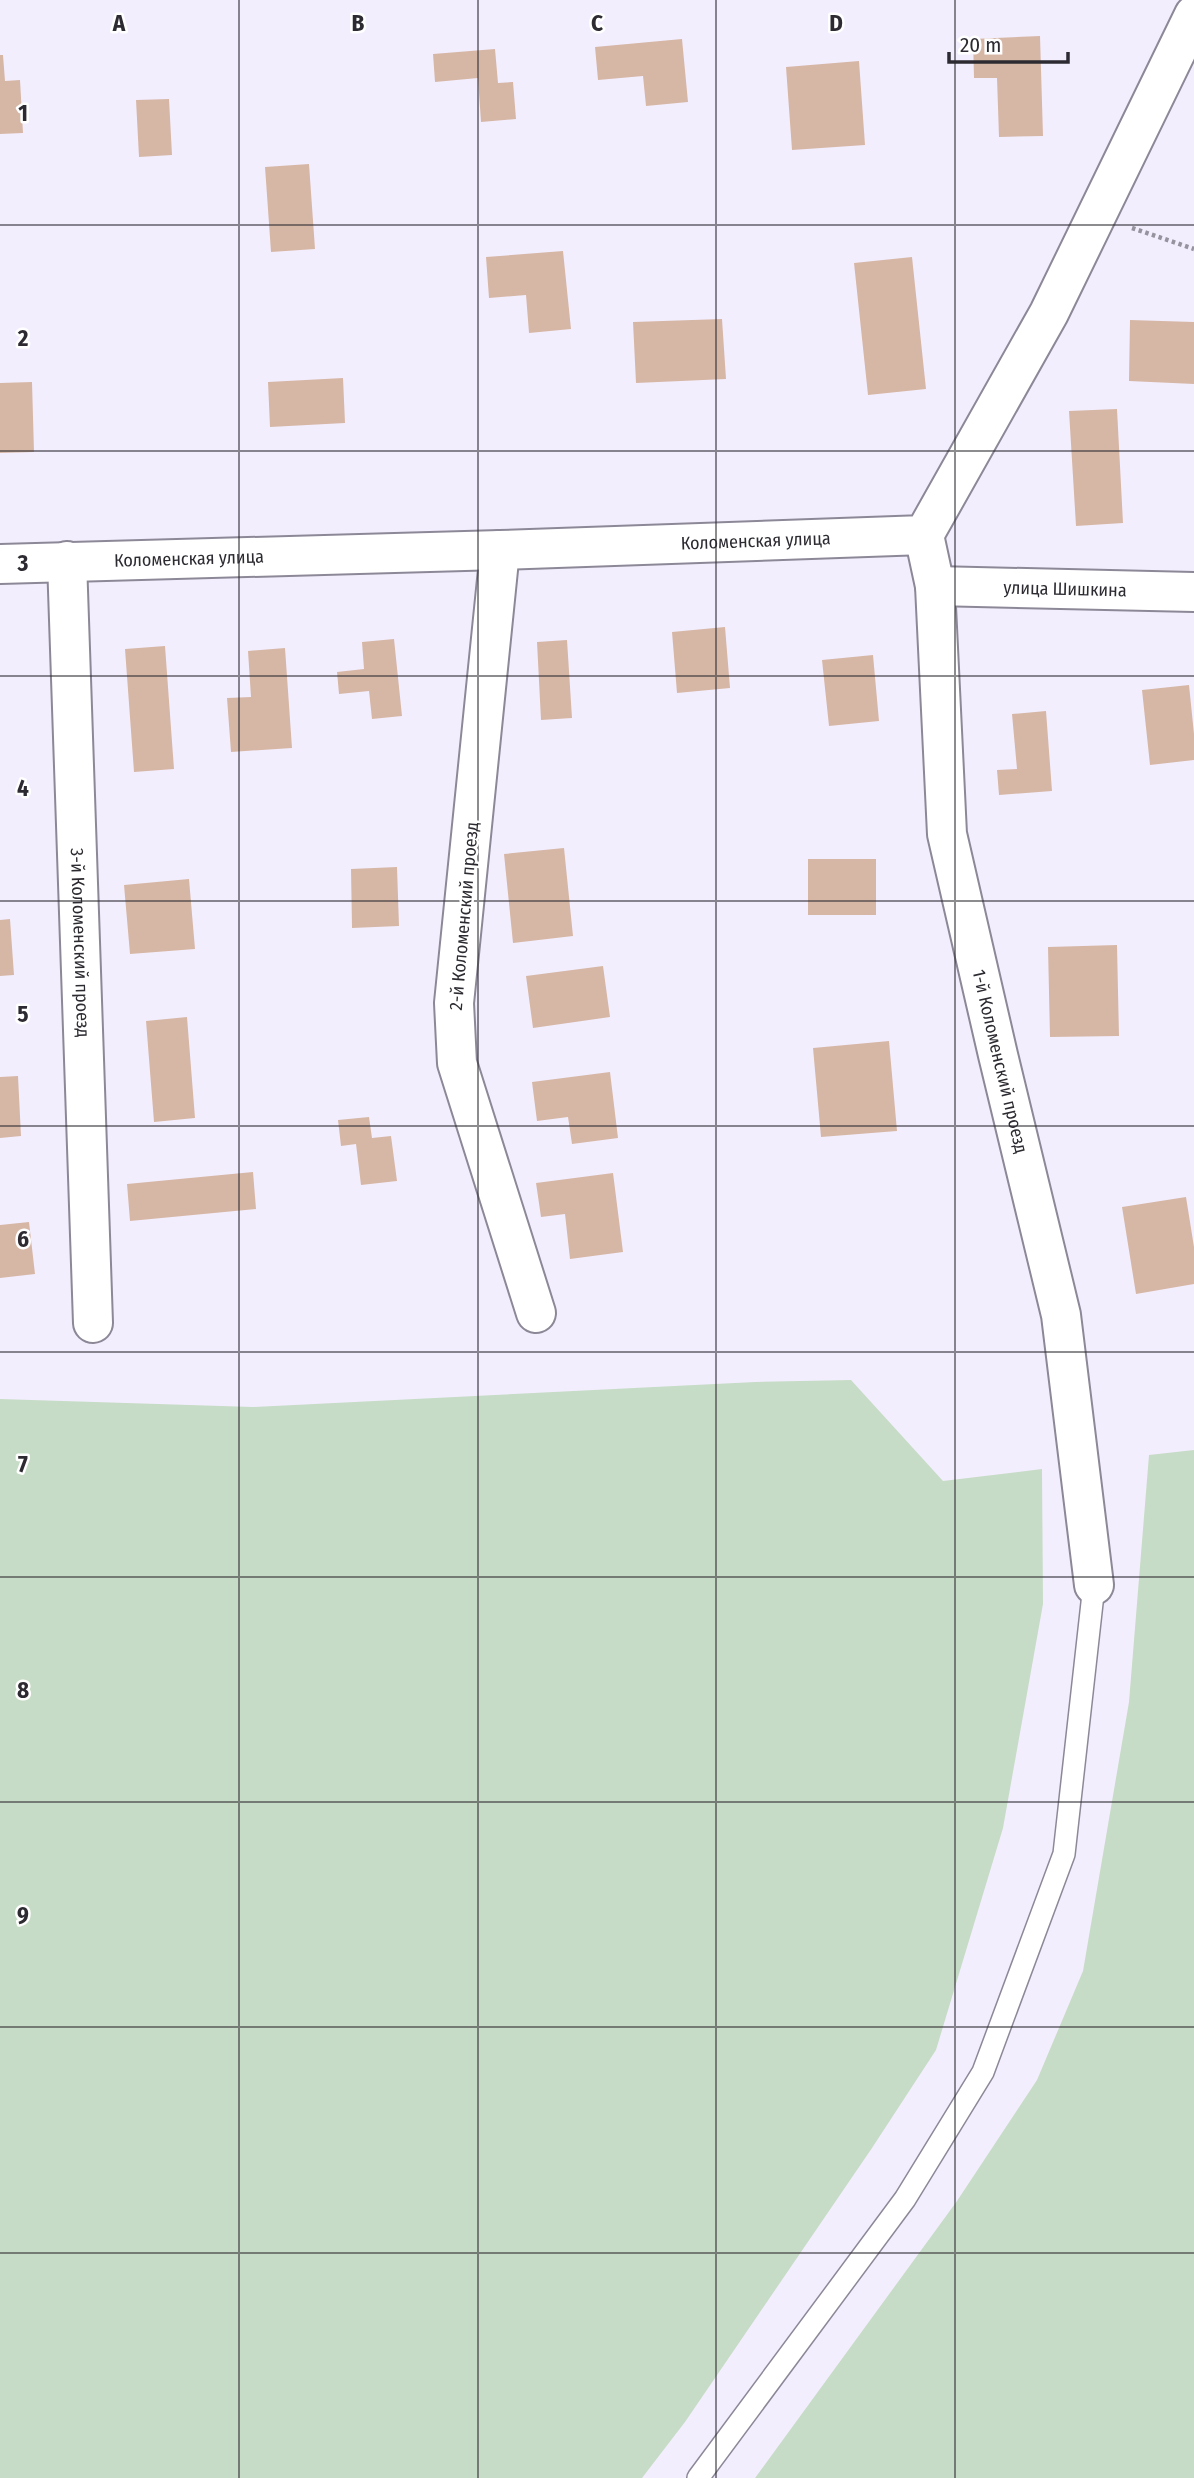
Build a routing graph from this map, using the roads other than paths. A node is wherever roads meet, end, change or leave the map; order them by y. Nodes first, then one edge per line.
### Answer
1 (1194, 15) edge
2 (924, 535) junction
3 (500, 550) junction
4 (67, 561) junction
5 (0, 564) edge
6 (935, 586) junction
7 (1194, 592) edge
8 (536, 1313) dead end
9 (93, 1323) dead end
10 (1094, 1585) joint
11 (698, 2478) edge

1 - 2 street
2 - 3 street, Коломенская улица
2 - 6 street, 1-й Коломенский проезд
3 - 4 street, Коломенская улица
3 - 8 street, 2-й Коломенский проезд
4 - 5 street, Коломенская улица
4 - 9 street, 3-й Коломенский проезд
6 - 7 street, улица Шишкина
6 - 10 street, 1-й Коломенский проезд
10 - 11 lane

